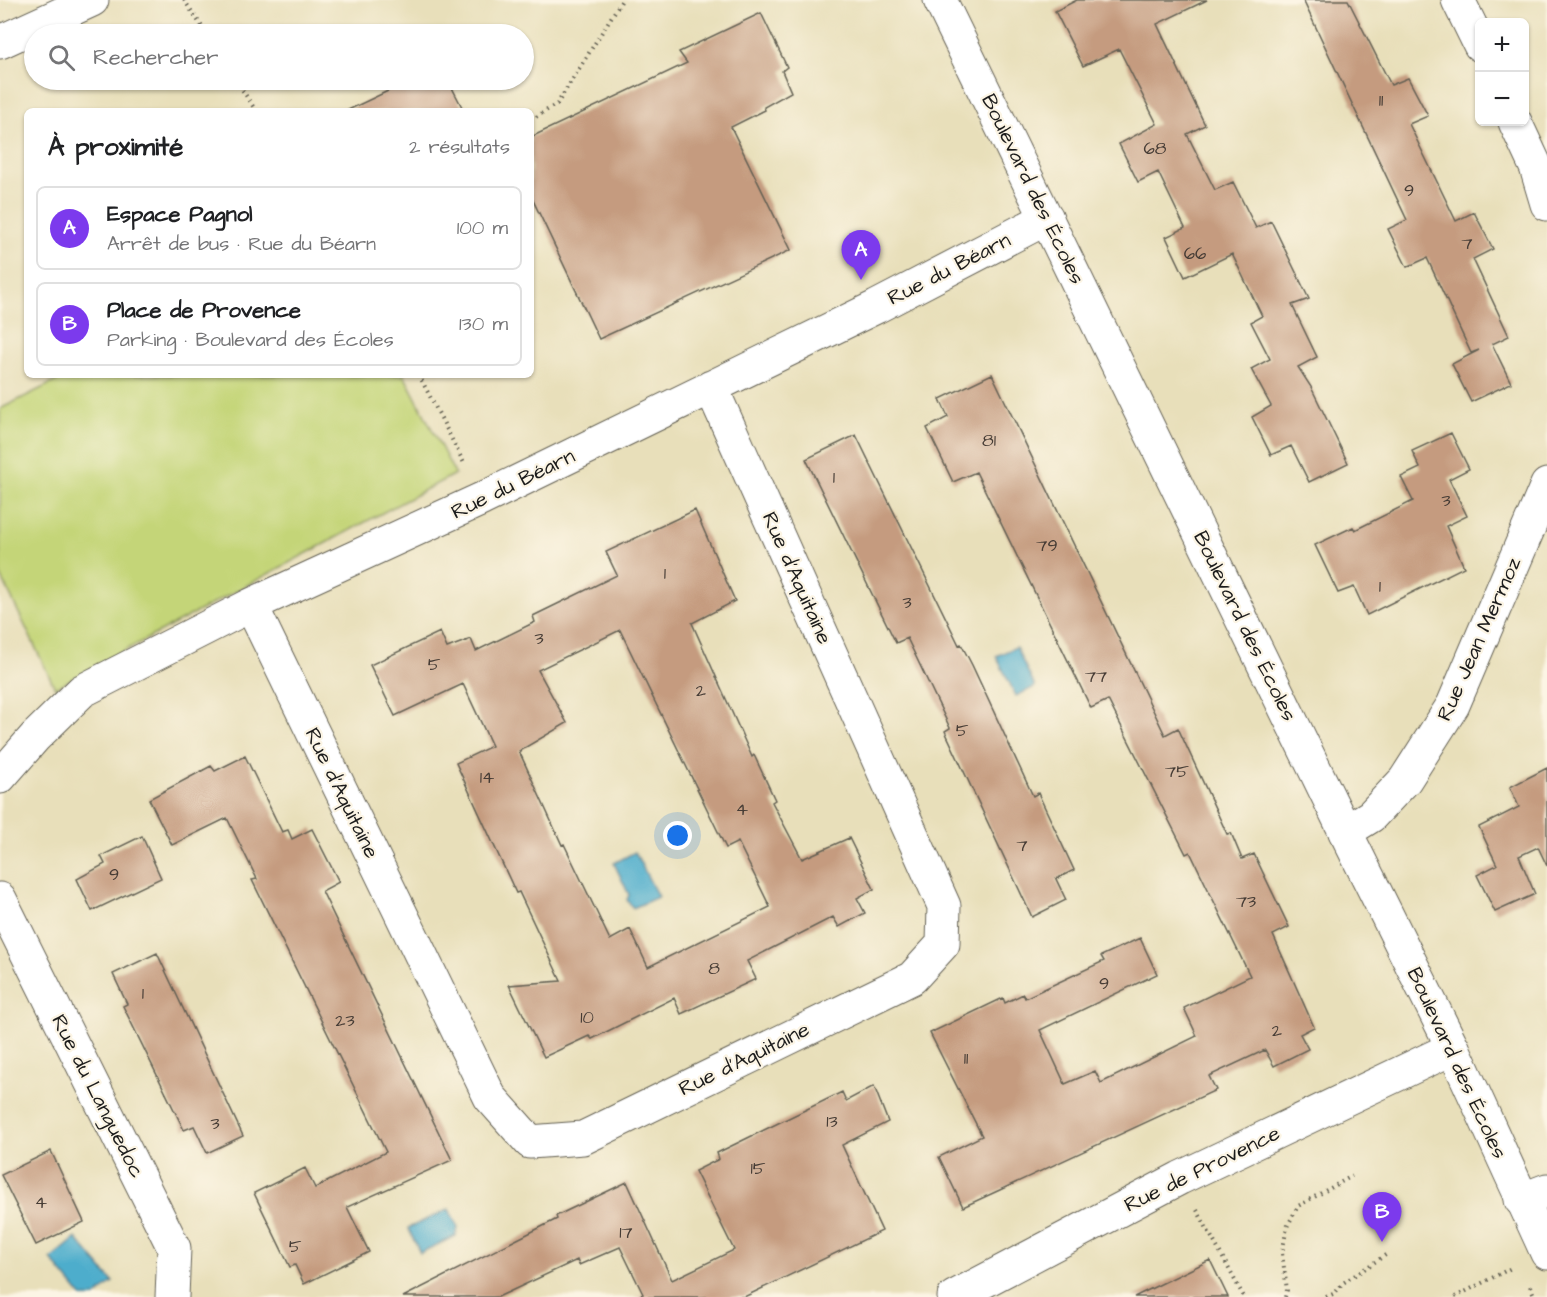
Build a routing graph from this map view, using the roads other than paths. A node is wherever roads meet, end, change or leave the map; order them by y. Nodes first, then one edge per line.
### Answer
1 (92, 0) edge
2 (940, 0) edge
3 (1458, 0) edge
4 (39, 24) edge
5 (24, 31) edge
6 (1475, 36) edge
7 (0, 42) edge
8 (1517, 126) edge
9 (1547, 204) edge
10 (1047, 218) junction
11 (711, 387) junction
12 (1547, 485) edge
13 (251, 605) junction
14 (0, 777) edge
15 (1345, 832) junction
16 (0, 899) edge
17 (1453, 1048) junction
18 (1534, 1195) edge
19 (1547, 1253) edge
20 (172, 1297) edge
21 (954, 1297) edge

1 - 4 street
2 - 10 street, Boulevard des Écoles
3 - 6 street
5 - 7 street
8 - 9 street
10 - 11 street, Rue du Béarn
10 - 15 street, Boulevard des Écoles
11 - 13 street, Rue du Béarn
11 - 13 street, Rue d'Aquitaine
12 - 15 street, Rue Jean Mermoz
13 - 14 street, Rue du Béarn
15 - 17 street, Boulevard des Écoles
16 - 20 street, Rue du Languedoc
17 - 18 street, Boulevard des Écoles
17 - 21 street, Rue de Provence
18 - 19 street, Boulevard des Écoles

